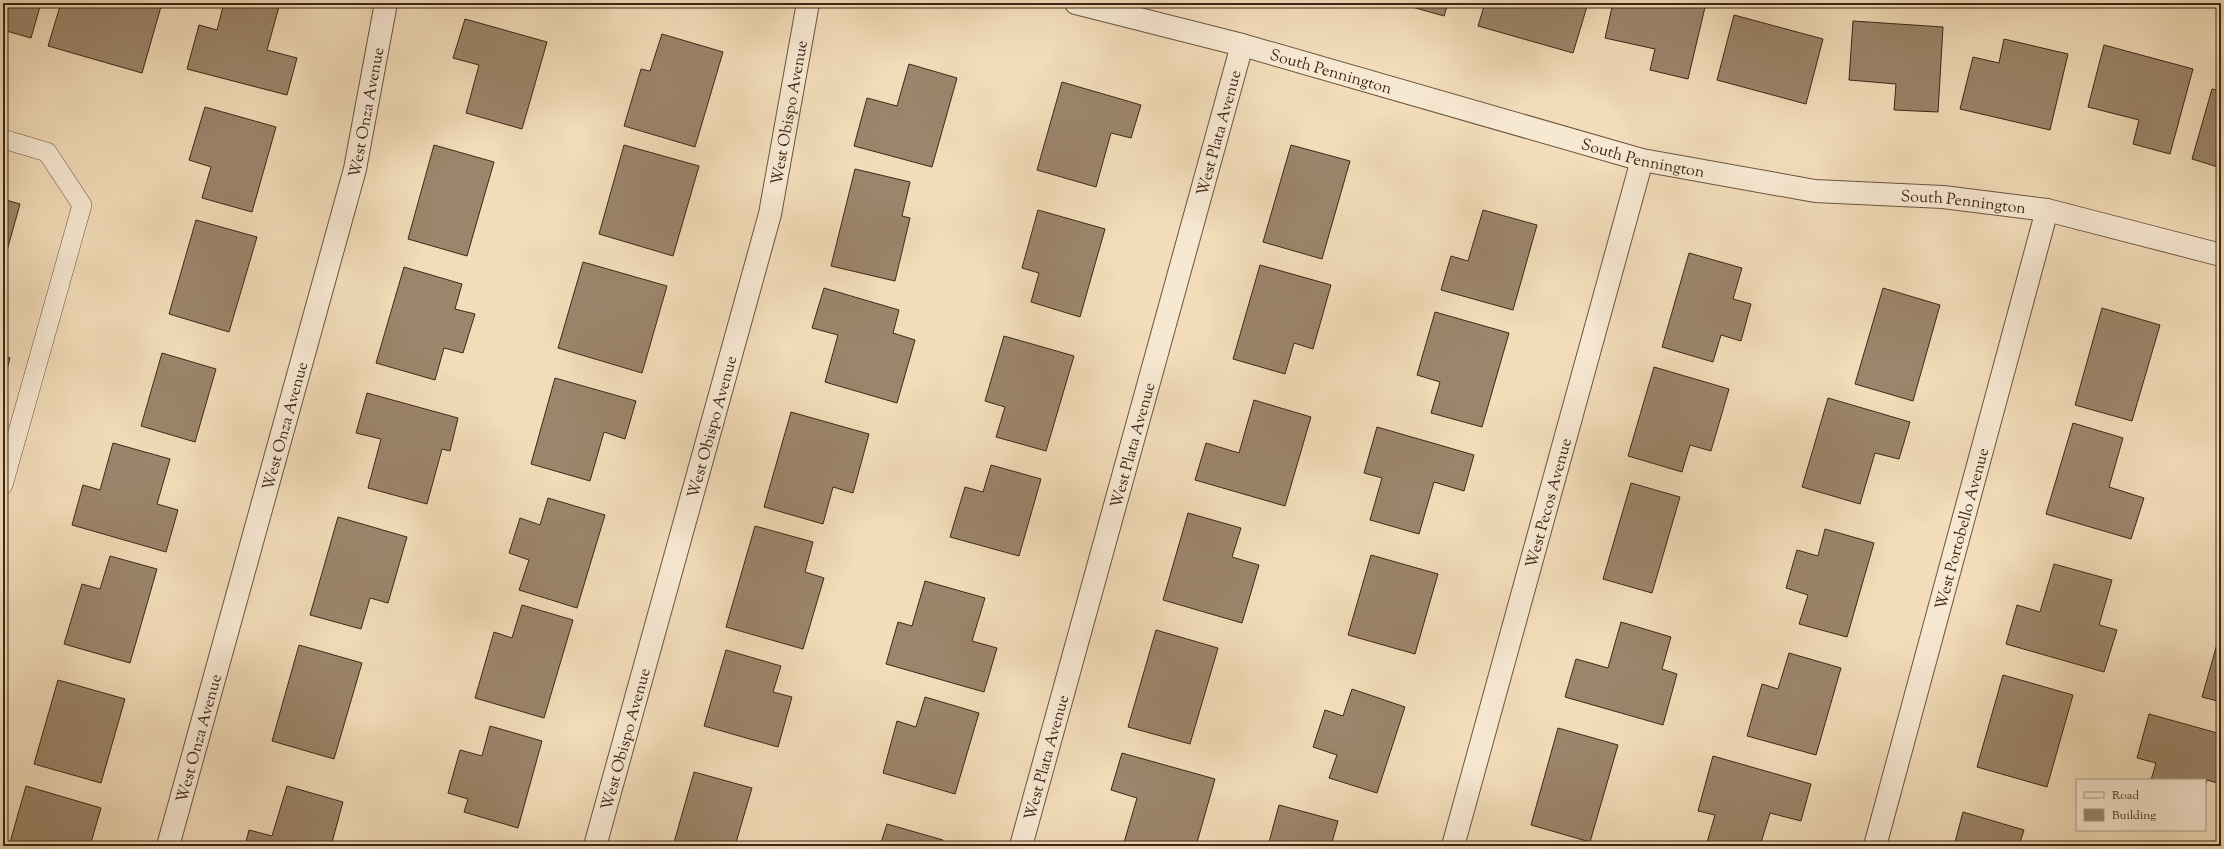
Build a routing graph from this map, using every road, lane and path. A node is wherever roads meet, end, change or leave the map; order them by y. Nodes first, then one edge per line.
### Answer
1 (386, 3) edge
2 (808, 3) edge
3 (1076, 3) edge
4 (1242, 45) junction
5 (3, 139) edge
6 (1642, 160) junction
7 (2047, 210) junction
8 (2221, 255) edge
9 (3, 485) edge
10 (168, 846) edge
11 (595, 846) edge
12 (1021, 846) edge
13 (1453, 846) edge
14 (1875, 846) edge

1 - 10 street, West Onza Avenue
2 - 11 street, West Obispo Avenue
3 - 4 street, South Pennington
4 - 6 street, South Pennington
4 - 12 street, West Plata Avenue
5 - 9 lane
6 - 7 street, South Pennington
6 - 13 street, West Pecos Avenue
7 - 8 street, South Pennington
7 - 14 street, West Portobello Avenue

